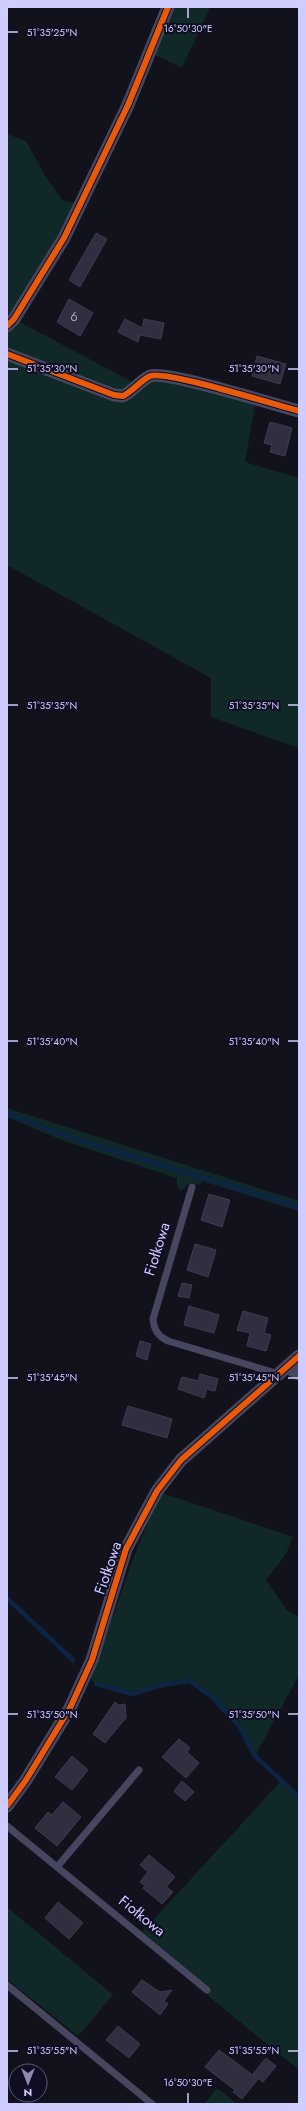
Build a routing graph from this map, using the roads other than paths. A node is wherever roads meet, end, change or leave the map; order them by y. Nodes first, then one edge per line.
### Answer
1 (168, 7) edge
2 (7, 326) edge
3 (7, 354) edge
4 (299, 411) edge
5 (192, 1187) dead end
6 (299, 1356) edge
7 (283, 1370) junction
8 (299, 1374) edge
9 (139, 1770) dead end
10 (7, 1806) edge
11 (7, 1826) edge
12 (57, 1867) junction
13 (7, 1985) edge
14 (207, 1990) dead end
15 (152, 2104) edge

1 - 2 street
3 - 4 street
5 - 7 lane, Fiołkowa
6 - 7 street, Fiołkowa
7 - 8 street
7 - 10 street, Fiołkowa
9 - 12 lane
11 - 12 lane, Fiołkowa
12 - 14 lane, Fiołkowa
13 - 15 lane

